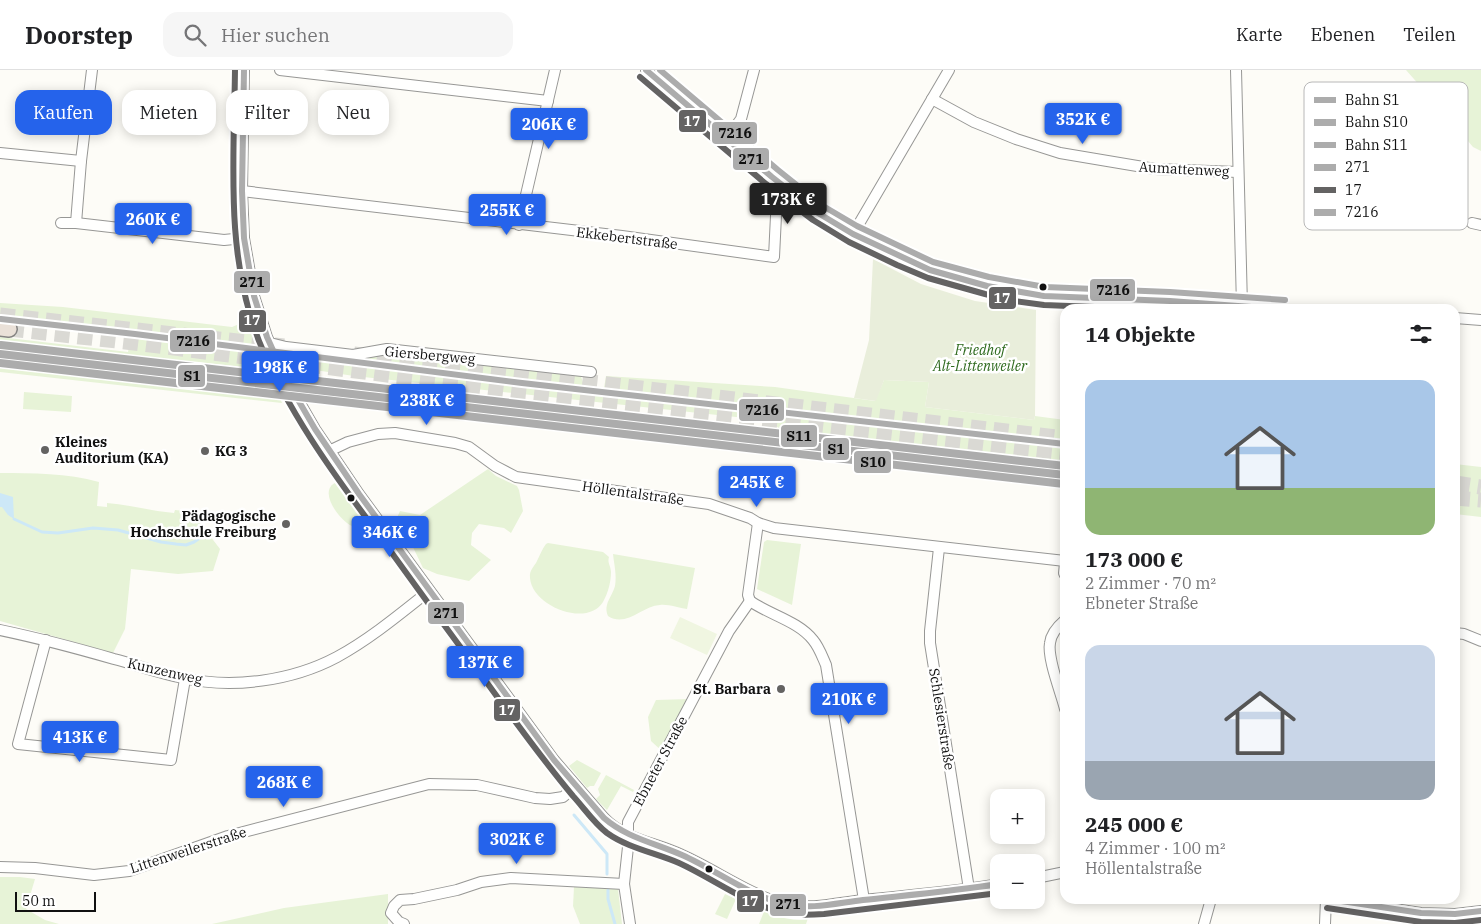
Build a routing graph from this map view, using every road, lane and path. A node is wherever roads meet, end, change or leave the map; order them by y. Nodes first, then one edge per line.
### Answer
1 (92, 70) edge
2 (244, 70) edge
3 (280, 70) edge
4 (555, 70) edge
5 (646, 70) edge
6 (754, 70) edge
7 (949, 70) edge
8 (1236, 70) edge
9 (932, 99) junction
10 (548, 101) junction
11 (727, 138) junction
12 (0, 153) edge
13 (81, 161) junction
14 (1238, 172) junction
15 (784, 187) junction
16 (242, 191) junction
17 (61, 222) dead end
18 (76, 223) junction
19 (519, 225) junction
20 (853, 234) junction
21 (244, 238) junction
22 (1212, 304) edge
23 (1242, 304) edge
24 (1460, 318) edge
25 (1481, 320) edge
26 (270, 343) junction
27 (592, 372) dead end
28 (329, 451) junction
29 (758, 523) junction
30 (939, 548) junction
31 (1060, 561) edge
32 (430, 591) junction
33 (750, 601) junction
34 (1060, 625) edge
35 (0, 630) edge
36 (1460, 634) edge
37 (46, 640) junction
38 (1481, 641) edge
39 (185, 679) junction
40 (1060, 691) edge
41 (576, 786) junction
42 (628, 836) junction
43 (0, 867) edge
44 (1060, 873) edge
45 (1045, 876) edge
46 (624, 884) junction
47 (990, 886) edge
48 (969, 889) junction
49 (864, 900) junction
50 (1210, 904) edge
51 (1327, 904) edge
52 (1361, 904) edge
53 (1481, 911) edge
54 (1455, 919) edge
55 (404, 924) edge
56 (630, 924) edge
57 (1204, 924) edge
58 (1325, 924) edge

1 - 13 street
2 - 16 street
3 - 10 street
4 - 10 street
5 - 11 street
6 - 11 street
7 - 9 street
8 - 14 street
9 - 14 street, Aumattenweg
9 - 20 street
10 - 19 street
11 - 15 street
12 - 13 street
13 - 18 street
14 - 23 street
15 - 19 street, Ekkebertstraße
15 - 20 street
16 - 19 street, Ekkebertstraße
16 - 21 street
17 - 18 street
18 - 21 street
20 - 22 street
21 - 26 street
24 - 25 street
26 - 27 street, Giersbergweg
26 - 28 street
28 - 29 street, Höllentalstraße
28 - 32 street
29 - 30 street, Höllentalstraße
29 - 33 street
30 - 31 street, Höllentalstraße
30 - 48 street, Schlesierstraße
32 - 39 street, Kunzenweg
32 - 41 street
33 - 42 street, Ebneter Straße
33 - 49 street
34 - 40 street
35 - 37 street, Kunzenweg
36 - 38 street
37 - 39 street, Kunzenweg
37 - 39 street
41 - 42 street
41 - 43 street, Littenweilerstraße
42 - 46 street, Ebneter Straße
42 - 49 street
44 - 45 street
46 - 55 street
46 - 56 street, Ebneter Straße
47 - 48 street
48 - 49 street
50 - 57 street
51 - 58 street
52 - 54 street
53 - 54 street

